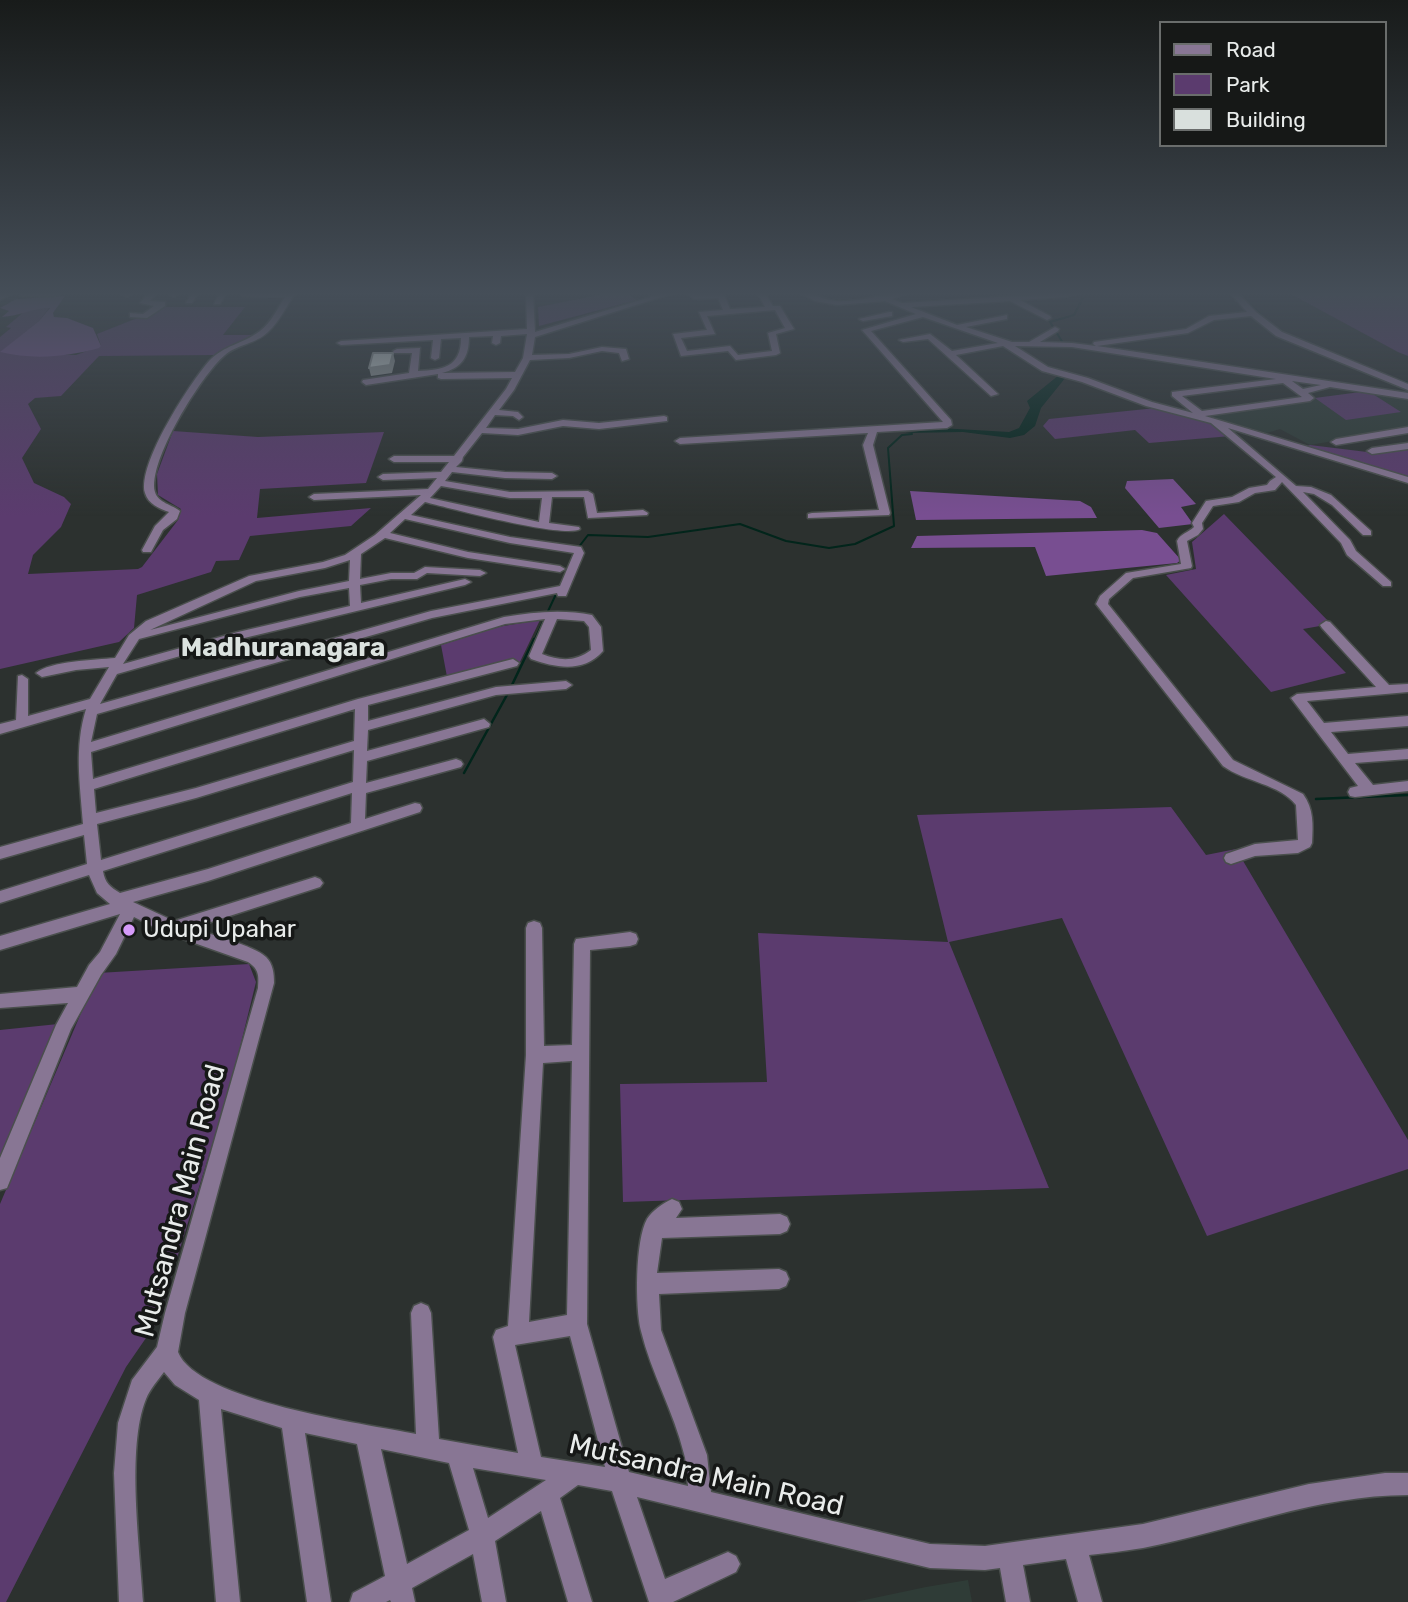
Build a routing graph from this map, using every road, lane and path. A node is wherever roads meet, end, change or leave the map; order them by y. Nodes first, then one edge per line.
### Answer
1 (210, 367) edge
2 (415, 367) edge
3 (448, 367) edge
4 (522, 367) edge
5 (898, 367) edge
6 (964, 367) edge
7 (1042, 367) edge
8 (1210, 367) edge
9 (1358, 367) edge
10 (414, 374) junction
11 (517, 375) junction
12 (441, 376) dead end
13 (366, 382) dead end
14 (1331, 385) junction
15 (1408, 387) edge
16 (1301, 391) junction
17 (994, 394) dead end
18 (1408, 396) edge
19 (493, 412) junction
20 (519, 417) dead end
21 (664, 419) dead end
22 (1214, 421) junction
23 (480, 430) junction
24 (873, 430) junction
25 (1408, 430) edge
26 (680, 441) dead end
27 (1336, 442) dead end
28 (1408, 446) edge
29 (1372, 451) dead end
30 (394, 459) dead end
31 (552, 476) dead end
32 (383, 477) dead end
33 (1283, 478) junction
34 (441, 479) junction
35 (1408, 480) edge
36 (1296, 489) junction
37 (547, 496) junction
38 (314, 497) dead end
39 (643, 513) dead end
40 (404, 516) junction
41 (812, 516) dead end
42 (544, 526) junction
43 (575, 530) dead end
44 (1367, 533) dead end
45 (383, 534) junction
46 (147, 550) dead end
47 (356, 553) junction
48 (560, 569) dead end
49 (480, 573) dead end
50 (465, 582) dead end
51 (354, 583) junction
52 (1387, 584) dead end
53 (214, 594) junction
54 (355, 608) junction
55 (217, 614) junction
56 (553, 615) junction
57 (1326, 625) dead end
58 (362, 634) junction
59 (133, 638) junction
60 (513, 663) dead end
61 (116, 667) junction
62 (42, 673) dead end
63 (22, 679) dead end
64 (566, 685) dead end
65 (1408, 688) edge
66 (1387, 690) junction
67 (362, 702) junction
68 (93, 706) junction
69 (1408, 721) edge
70 (22, 724) junction
71 (484, 724) dead end
72 (362, 727) junction
73 (1320, 728) junction
74 (0, 729) edge
75 (84, 749) junction
76 (362, 750) junction
77 (1408, 754) edge
78 (1344, 759) junction
79 (456, 764) dead end
80 (88, 786) junction
81 (1408, 786) edge
82 (359, 788) junction
83 (415, 808) dead end
84 (91, 823) junction
85 (358, 826) junction
86 (0, 853) edge
87 (1231, 859) dead end
88 (95, 870) junction
89 (315, 883) dead end
90 (0, 897) edge
91 (124, 905) junction
92 (173, 928) junction
93 (534, 928) dead end
94 (630, 939) dead end
95 (0, 943) edge
96 (81, 994) junction
97 (0, 1001) edge
98 (581, 1052) junction
99 (535, 1055) junction
100 (0, 1181) edge
101 (672, 1209) dead end
102 (780, 1224) dead end
103 (654, 1229) junction
104 (779, 1279) dead end
105 (648, 1284) junction
106 (421, 1313) dead end
107 (577, 1324) junction
108 (518, 1333) junction
109 (167, 1352) junction
110 (209, 1394) junction
111 (292, 1419) junction
112 (366, 1434) junction
113 (428, 1446) junction
114 (458, 1454) junction
115 (532, 1465) junction
116 (575, 1474) junction
117 (620, 1481) junction
118 (1408, 1484) edge
119 (547, 1493) junction
120 (701, 1501) junction
121 (482, 1536) junction
122 (1074, 1545) junction
123 (1009, 1554) junction
124 (728, 1564) dead end
125 (401, 1591) edge
126 (659, 1598) edge
127 (131, 1602) edge
128 (228, 1602) edge
129 (319, 1602) edge
130 (362, 1602) edge
131 (494, 1602) edge
132 (580, 1602) edge
133 (1018, 1602) edge
134 (1090, 1602) edge

1 - 46 street
2 - 10 street
3 - 10 street
4 - 11 street, Mutsandra Main Road
5 - 24 street
6 - 17 street
7 - 22 street
8 - 14 street
9 - 15 street
10 - 13 street
11 - 12 street
11 - 19 street, Mutsandra Main Road
14 - 16 street
14 - 18 street
16 - 16 street
19 - 20 street
19 - 23 street, Mutsandra Main Road
21 - 23 street
22 - 33 street
22 - 35 street
23 - 34 street, Mutsandra Main Road
24 - 26 street
24 - 41 street
25 - 27 street
28 - 29 street
30 - 34 street
31 - 34 street
32 - 34 street
33 - 36 street
33 - 87 street
34 - 37 street
34 - 38 street
34 - 40 street, Mutsandra Main Road
34 - 42 street
36 - 44 street
36 - 52 street
37 - 39 street
37 - 42 street
40 - 45 street, Mutsandra Main Road
40 - 58 street
42 - 43 street
45 - 47 street, Mutsandra Main Road
45 - 48 street
47 - 51 street
47 - 53 street, Mutsandra Main Road
49 - 51 street
50 - 54 street
51 - 54 street
51 - 55 street
53 - 55 street
53 - 59 street, Mutsandra Main Road
54 - 58 street
54 - 61 street
55 - 59 street
56 - 56 street
56 - 75 street
57 - 66 street
58 - 68 street
59 - 61 street, Mutsandra Main Road
60 - 67 street
61 - 62 street
61 - 68 street, Mutsandra Main Road
63 - 70 street
64 - 72 street
65 - 66 street
66 - 73 street
67 - 72 street
67 - 80 street
68 - 70 street
68 - 75 street, Mutsandra Main Road
69 - 73 street
70 - 74 street
71 - 76 street
72 - 76 street
73 - 78 street
75 - 80 street, Mutsandra Main Road
76 - 82 street
76 - 84 street
77 - 78 street
78 - 81 street
79 - 82 street
80 - 84 street, Mutsandra Main Road
82 - 85 street
82 - 88 street
83 - 85 street
84 - 86 street
84 - 88 street, Mutsandra Main Road
85 - 91 street
88 - 90 street
88 - 91 street, Mutsandra Main Road
89 - 92 street
91 - 92 street, Mutsandra Main Road
91 - 95 street
91 - 96 street
92 - 109 street, Mutsandra Main Road
93 - 99 street
94 - 98 street
96 - 97 street
96 - 100 street
98 - 99 street
98 - 107 street
99 - 108 street
101 - 103 street
102 - 103 street
103 - 105 street
104 - 105 street
105 - 120 street
106 - 113 street
107 - 108 street
107 - 117 street
108 - 115 street
109 - 110 street, Mutsandra Main Road
109 - 127 street
110 - 111 street, Mutsandra Main Road
110 - 128 street
111 - 112 street, Mutsandra Main Road
111 - 129 street
112 - 113 street, Mutsandra Main Road
112 - 125 street
113 - 114 street, Mutsandra Main Road
114 - 115 street, Mutsandra Main Road
114 - 121 street
115 - 116 street, Mutsandra Main Road
116 - 117 street, Mutsandra Main Road
116 - 119 street
117 - 120 street, Mutsandra Main Road
117 - 126 street
118 - 122 street, Mutsandra Main Road
119 - 121 street
119 - 132 street
120 - 123 street, Mutsandra Main Road
121 - 125 street
121 - 131 street
122 - 123 street, Mutsandra Main Road
122 - 134 street
123 - 133 street
124 - 126 street
125 - 130 street

